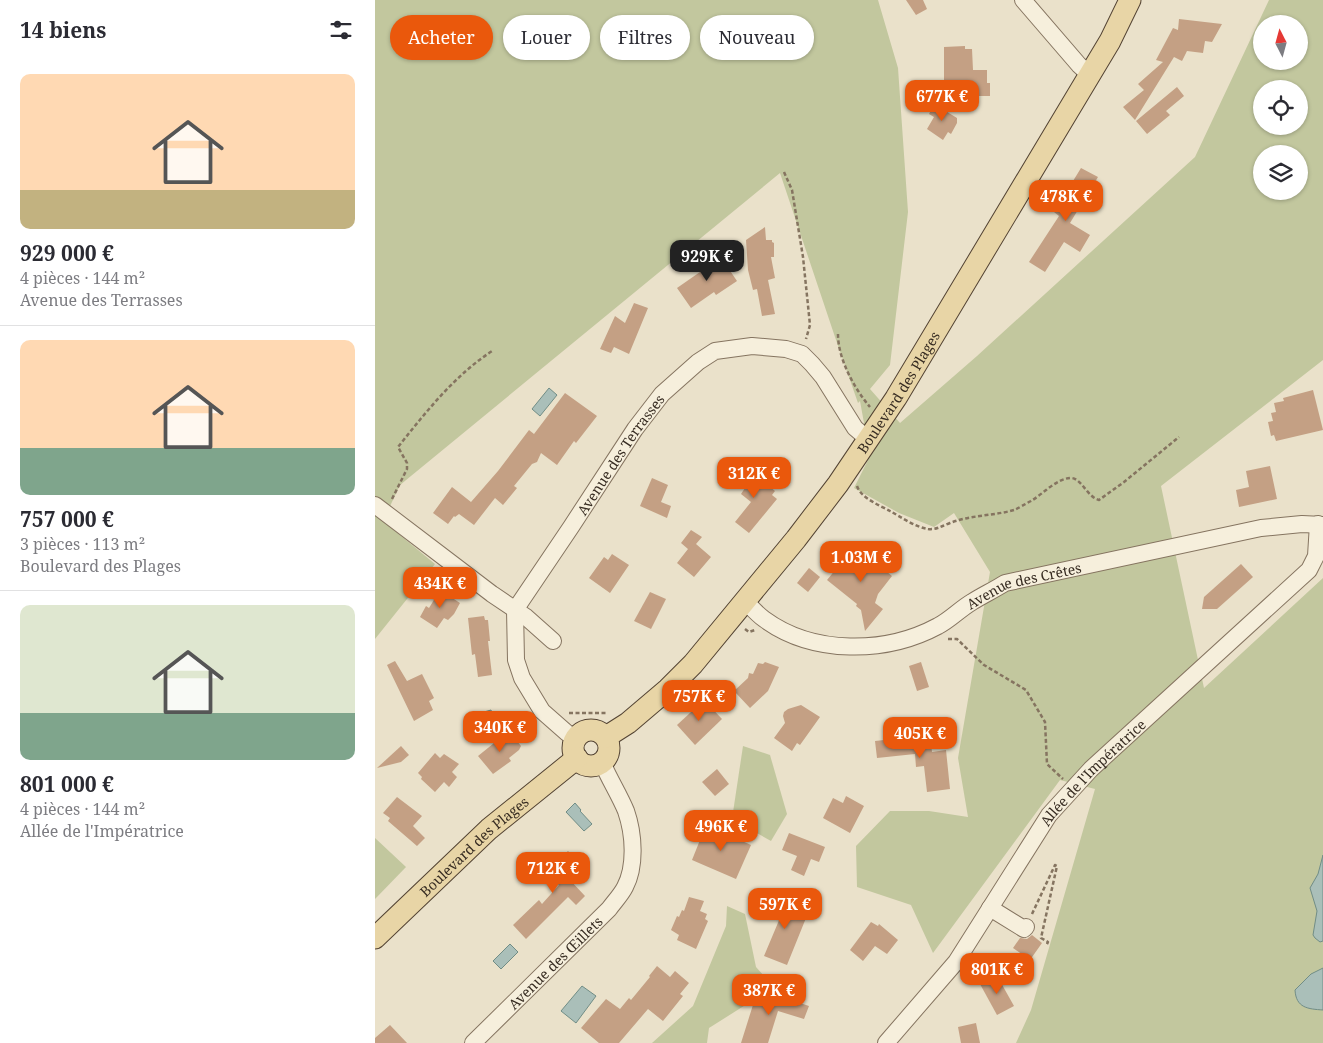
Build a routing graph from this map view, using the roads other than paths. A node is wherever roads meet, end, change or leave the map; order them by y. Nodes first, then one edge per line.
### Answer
1 (1023, 0) edge
2 (1129, 0) edge
3 (1089, 74) junction
4 (869, 440) junction
5 (379, 509) edge
6 (1321, 524) edge
7 (745, 601) junction
8 (515, 610) junction
9 (553, 641) dead end
10 (606, 737) junction
11 (576, 748) junction
12 (602, 762) junction
13 (990, 908) junction
14 (1035, 934) road end
15 (375, 938) edge
16 (473, 1043) edge
17 (886, 1043) edge

1 - 3 street
2 - 3 main road, Boulevard des Plages
3 - 4 main road, Boulevard des Plages
4 - 7 main road, Boulevard des Plages
4 - 8 street, Avenue des Terrasses
5 - 8 street
6 - 7 street, Avenue des Crêtes
6 - 13 street, Allée de l'Impératrice
7 - 10 main road, Boulevard des Plages
8 - 9 street
8 - 11 street
10 - 11 main road
10 - 12 main road
11 - 12 main road
11 - 15 main road, Boulevard des Plages
12 - 16 street, Avenue des Œillets
13 - 14 street
13 - 17 street, Allée de l'Impératrice

